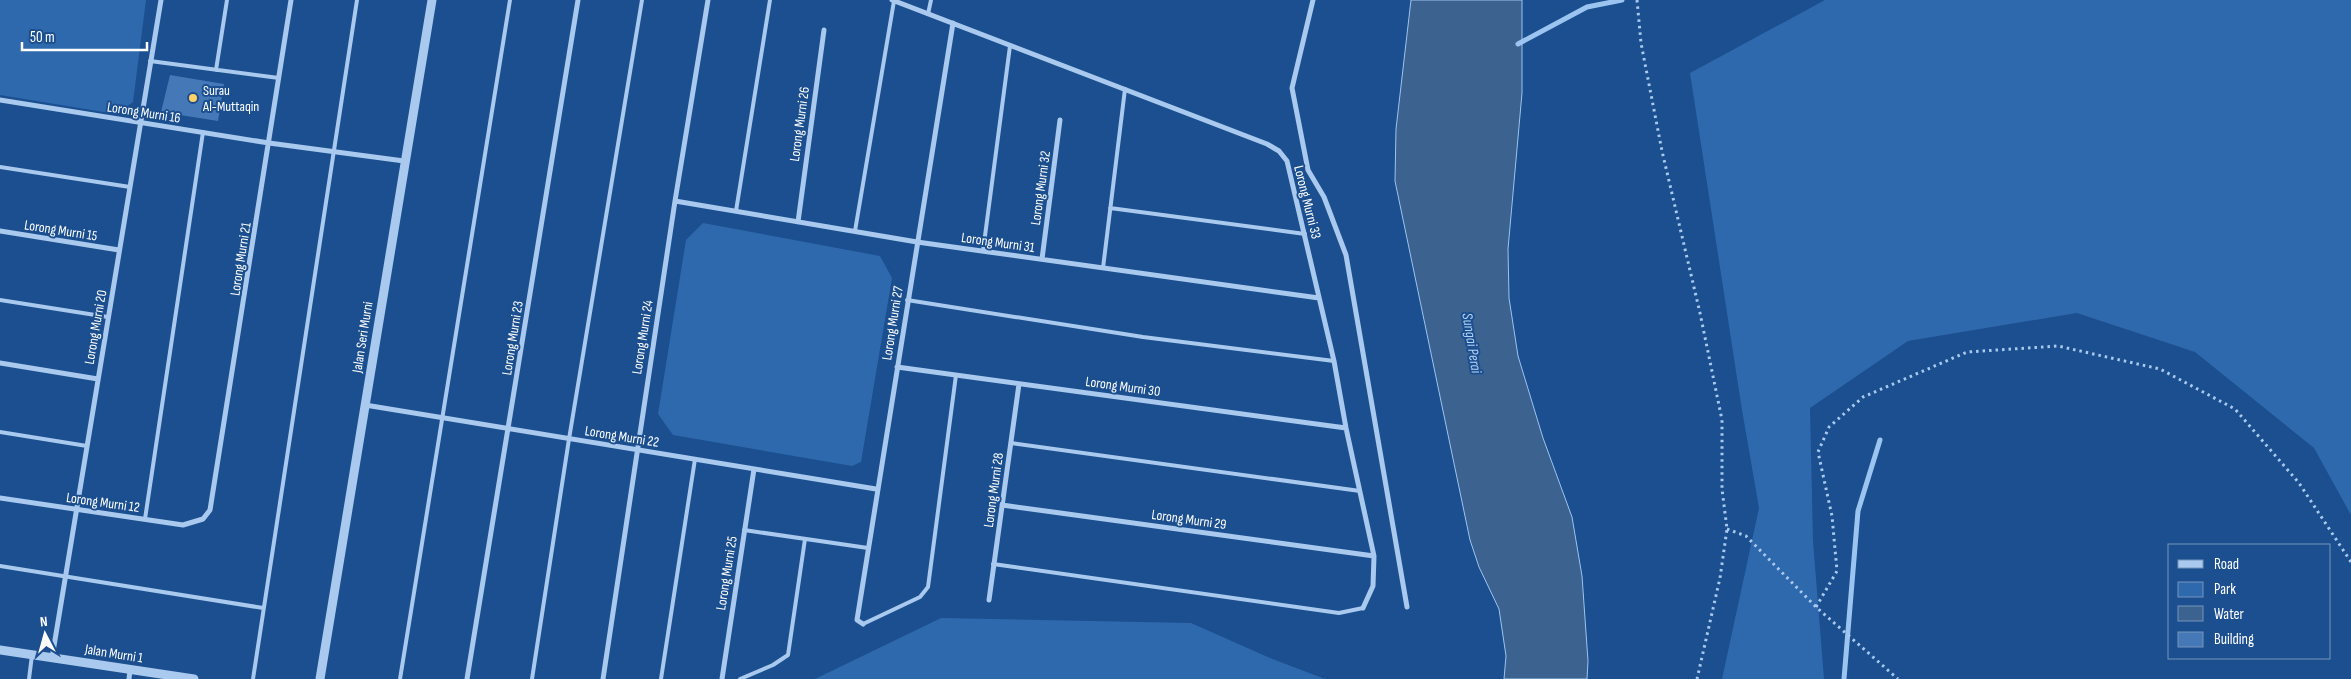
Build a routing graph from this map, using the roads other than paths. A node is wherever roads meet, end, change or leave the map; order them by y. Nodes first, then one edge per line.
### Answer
1 (160, 0) edge
2 (226, 0) edge
3 (291, 0) edge
4 (357, 0) edge
5 (432, 0) edge
6 (510, 0) edge
7 (578, 0) edge
8 (642, 0) edge
9 (708, 0) edge
10 (770, 0) edge
11 (893, 0) edge
12 (932, 0) edge
13 (1313, 0) edge
14 (928, 14) junction
15 (953, 24) junction
16 (824, 30) dead end
17 (1010, 46) junction
18 (150, 61) junction
19 (216, 70) junction
20 (279, 78) junction
21 (1125, 89) junction
22 (0, 100) edge
23 (1060, 120) dead end
24 (140, 123) junction
25 (203, 132) junction
26 (269, 143) junction
27 (332, 152) junction
28 (404, 161) junction
29 (0, 167) edge
30 (130, 187) junction
31 (675, 200) junction
32 (1110, 208) junction
33 (736, 211) junction
34 (798, 222) junction
35 (0, 231) edge
36 (855, 231) junction
37 (1305, 234) junction
38 (917, 242) junction
39 (119, 250) junction
40 (983, 251) junction
41 (1042, 259) junction
42 (1103, 268) junction
43 (1319, 298) junction
44 (0, 300) edge
45 (908, 300) junction
46 (108, 317) junction
47 (1334, 361) junction
48 (0, 363) edge
49 (897, 368) junction
50 (956, 375) junction
51 (98, 379) junction
52 (1020, 384) junction
53 (365, 405) junction
54 (444, 418) junction
55 (1346, 428) junction
56 (509, 429) junction
57 (0, 432) edge
58 (569, 439) junction
59 (1011, 443) junction
60 (87, 446) junction
61 (636, 450) junction
62 (695, 459) junction
63 (754, 469) junction
64 (876, 489) junction
65 (1360, 492) junction
66 (0, 498) edge
67 (1002, 505) junction
68 (76, 509) junction
69 (145, 519) junction
70 (203, 519) joint
71 (744, 530) junction
72 (805, 539) junction
73 (868, 548) junction
74 (1374, 556) junction
75 (993, 564) junction
76 (0, 566) edge
77 (66, 576) junction
78 (989, 600) dead end
79 (1408, 607) dead end
80 (263, 608) junction
81 (1362, 608) joint
82 (862, 624) joint
83 (0, 650) edge
84 (32, 655) junction
85 (52, 658) junction
86 (130, 674) edge
87 (29, 679) edge
88 (194, 679) edge
89 (253, 679) edge
90 (320, 679) edge
91 (400, 679) edge
92 (467, 679) edge
93 (532, 679) edge
94 (603, 679) edge
95 (661, 679) edge
96 (722, 679) edge
97 (740, 679) edge

1 - 18 street, Lorong Murni 20
2 - 19 lane
3 - 20 street, Lorong Murni 21
4 - 27 lane
5 - 28 street, Jalan Seri Murni
6 - 54 lane
7 - 56 street, Lorong Murni 23
8 - 58 lane
9 - 31 street, Lorong Murni 24
10 - 33 lane
11 - 14 street, Lorong Murni 33
11 - 36 lane
12 - 14 lane
13 - 79 street
14 - 15 street, Lorong Murni 33
15 - 17 street, Lorong Murni 33
15 - 38 street, Lorong Murni 27
16 - 34 street, Lorong Murni 26
17 - 21 street, Lorong Murni 33
17 - 40 lane
18 - 19 lane
18 - 24 street, Lorong Murni 20
19 - 20 lane
20 - 26 street, Lorong Murni 21
21 - 32 lane
21 - 37 street, Lorong Murni 33
22 - 24 street, Lorong Murni 16
23 - 41 street, Lorong Murni 32
24 - 25 street, Lorong Murni 16
24 - 30 street, Lorong Murni 20
25 - 26 street, Lorong Murni 16
25 - 69 lane
26 - 27 street, Lorong Murni 16
26 - 70 street, Lorong Murni 21
27 - 28 street, Lorong Murni 16
27 - 80 lane
28 - 53 street, Jalan Seri Murni
29 - 30 lane
30 - 39 street, Lorong Murni 20
31 - 33 street, Lorong Murni 31
31 - 61 street, Lorong Murni 24
32 - 37 lane
32 - 42 lane
33 - 34 street, Lorong Murni 31
34 - 36 street, Lorong Murni 31
35 - 39 street, Lorong Murni 15
36 - 38 street, Lorong Murni 31
37 - 43 street, Lorong Murni 33
38 - 40 street, Lorong Murni 31
38 - 45 street, Lorong Murni 27
39 - 46 street, Lorong Murni 20
40 - 41 street, Lorong Murni 31
41 - 42 street, Lorong Murni 31
42 - 43 street, Lorong Murni 31
43 - 47 street, Lorong Murni 33
44 - 46 lane
45 - 47 lane
45 - 49 street, Lorong Murni 27
46 - 51 street, Lorong Murni 20
47 - 55 street, Lorong Murni 33
48 - 51 street
49 - 50 street, Lorong Murni 30
49 - 64 street, Lorong Murni 27
50 - 52 street, Lorong Murni 30
50 - 82 lane
51 - 60 street, Lorong Murni 20
52 - 55 street, Lorong Murni 30
52 - 59 street, Lorong Murni 28
53 - 54 street, Lorong Murni 22
53 - 90 street, Jalan Seri Murni
54 - 56 street, Lorong Murni 22
54 - 91 lane
55 - 65 street, Lorong Murni 33
56 - 58 street, Lorong Murni 22
56 - 92 street, Lorong Murni 23
57 - 60 lane
58 - 61 street, Lorong Murni 22
58 - 93 lane
59 - 65 lane
59 - 67 street, Lorong Murni 28
60 - 68 street, Lorong Murni 20
61 - 62 street, Lorong Murni 22
61 - 94 street, Lorong Murni 24
62 - 63 street, Lorong Murni 22
62 - 95 lane
63 - 64 street, Lorong Murni 22
63 - 71 street, Lorong Murni 25
64 - 73 street, Lorong Murni 27
65 - 74 street, Lorong Murni 33
66 - 68 street, Lorong Murni 12
67 - 74 street, Lorong Murni 29
67 - 75 street, Lorong Murni 28
68 - 69 street, Lorong Murni 12
68 - 77 street, Lorong Murni 20
69 - 70 street, Lorong Murni 12
71 - 72 lane
71 - 96 street, Lorong Murni 25
72 - 73 lane
72 - 97 lane
73 - 82 street, Lorong Murni 27
74 - 81 street, Lorong Murni 33
75 - 78 street, Lorong Murni 28
75 - 81 lane
76 - 77 lane
77 - 80 lane
77 - 85 street, Lorong Murni 20
80 - 89 lane
83 - 84 street, Jalan Murni 1
84 - 85 street, Jalan Murni 1
84 - 87 lane
85 - 86 street, Jalan Murni 1
86 - 88 street, Jalan Murni 1

